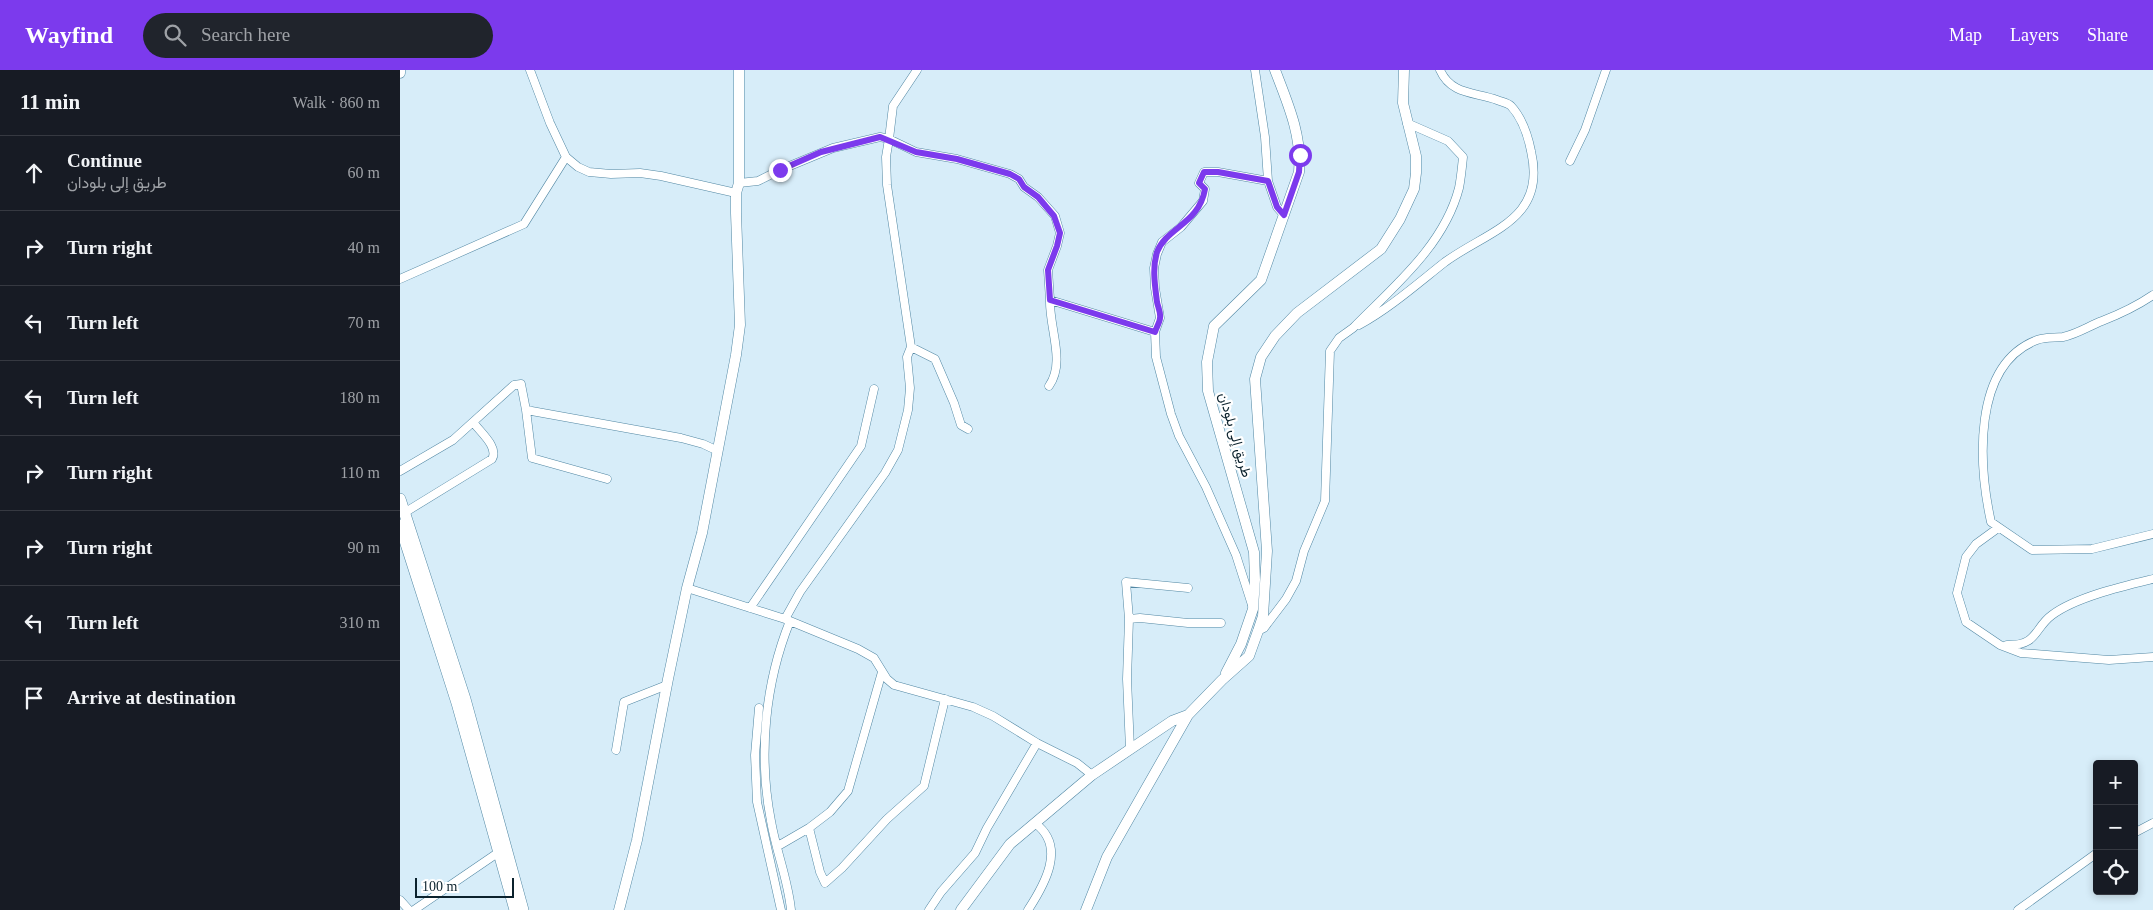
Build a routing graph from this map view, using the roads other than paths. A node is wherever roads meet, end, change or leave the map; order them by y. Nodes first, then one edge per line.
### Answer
1 (530, 70) edge
2 (739, 70) edge
3 (917, 70) edge
4 (1255, 70) edge
5 (1275, 70) edge
6 (1404, 70) edge
7 (1440, 70) edge
8 (1606, 70) edge
9 (1407, 123) junction
10 (889, 140) junction
11 (566, 157) junction
12 (1570, 161) dead end
13 (1268, 181) junction
14 (738, 188) junction
15 (1284, 215) junction
16 (400, 279) edge
17 (2153, 296) edge
18 (1050, 300) junction
19 (1353, 328) junction
20 (1155, 332) junction
21 (911, 347) junction
22 (1049, 386) dead end
23 (874, 389) dead end
24 (526, 410) junction
25 (473, 422) junction
26 (968, 429) dead end
27 (716, 450) junction
28 (400, 472) edge
29 (607, 479) dead end
30 (400, 499) edge
31 (404, 513) junction
32 (400, 525) edge
33 (1998, 528) junction
34 (2153, 534) edge
35 (2153, 579) edge
36 (686, 588) junction
37 (1188, 588) dead end
38 (750, 608) junction
39 (1253, 609) junction
40 (1129, 619) junction
41 (788, 620) junction
42 (1221, 623) dead end
43 (1258, 631) junction
44 (2000, 645) junction
45 (2153, 657) edge
46 (882, 672) junction
47 (1222, 680) junction
48 (667, 685) junction
49 (945, 700) junction
50 (759, 708) dead end
51 (1188, 714) junction
52 (1037, 743) junction
53 (1130, 749) junction
54 (616, 750) dead end
55 (1092, 775) junction
56 (2153, 823) edge
57 (1036, 824) junction
58 (809, 828) junction
59 (2138, 831) edge
60 (778, 846) junction
61 (499, 852) junction
62 (2093, 856) edge
63 (400, 900) edge
64 (408, 910) edge
65 (414, 910) edge
66 (515, 910) edge
67 (523, 910) edge
68 (619, 910) edge
69 (781, 910) edge
70 (791, 910) edge
71 (929, 910) edge
72 (961, 910) edge
73 (1028, 910) edge
74 (1086, 910) edge
75 (2018, 910) edge

1 - 11 street
2 - 14 main road
3 - 10 street
4 - 13 street
5 - 15 main road, طريق إلى بلودان
6 - 9 main road
7 - 19 street
8 - 12 street
9 - 19 street
9 - 43 main road
10 - 14 street
10 - 18 street
10 - 21 street
11 - 14 street
11 - 16 street
13 - 15 street
13 - 20 street
14 - 27 main road
15 - 39 main road, طريق إلى بلودان
17 - 33 street
18 - 20 street
18 - 22 street
19 - 43 street
20 - 39 street
21 - 26 street
21 - 41 street
23 - 38 street
24 - 25 street
24 - 27 street
24 - 29 street
25 - 28 street
25 - 31 street
27 - 36 main road
30 - 31 main road
31 - 67 main road
32 - 61 main road
33 - 34 street
33 - 44 street
35 - 44 street
36 - 38 street
36 - 48 main road
37 - 40 street
38 - 41 street
39 - 47 main road, طريق إلى بلودان
40 - 42 street
40 - 53 street
41 - 46 street
41 - 60 street
43 - 47 main road
44 - 45 street
46 - 49 street
46 - 58 street
47 - 51 main road
48 - 54 street
48 - 68 main road
49 - 52 street
49 - 58 street
50 - 69 street
51 - 53 main road
51 - 74 main road
52 - 55 street
52 - 71 street
53 - 55 main road
55 - 57 main road
56 - 59 street
57 - 72 main road
57 - 73 street
58 - 60 street
60 - 70 street
61 - 65 street
61 - 66 main road
62 - 75 street
63 - 64 street

